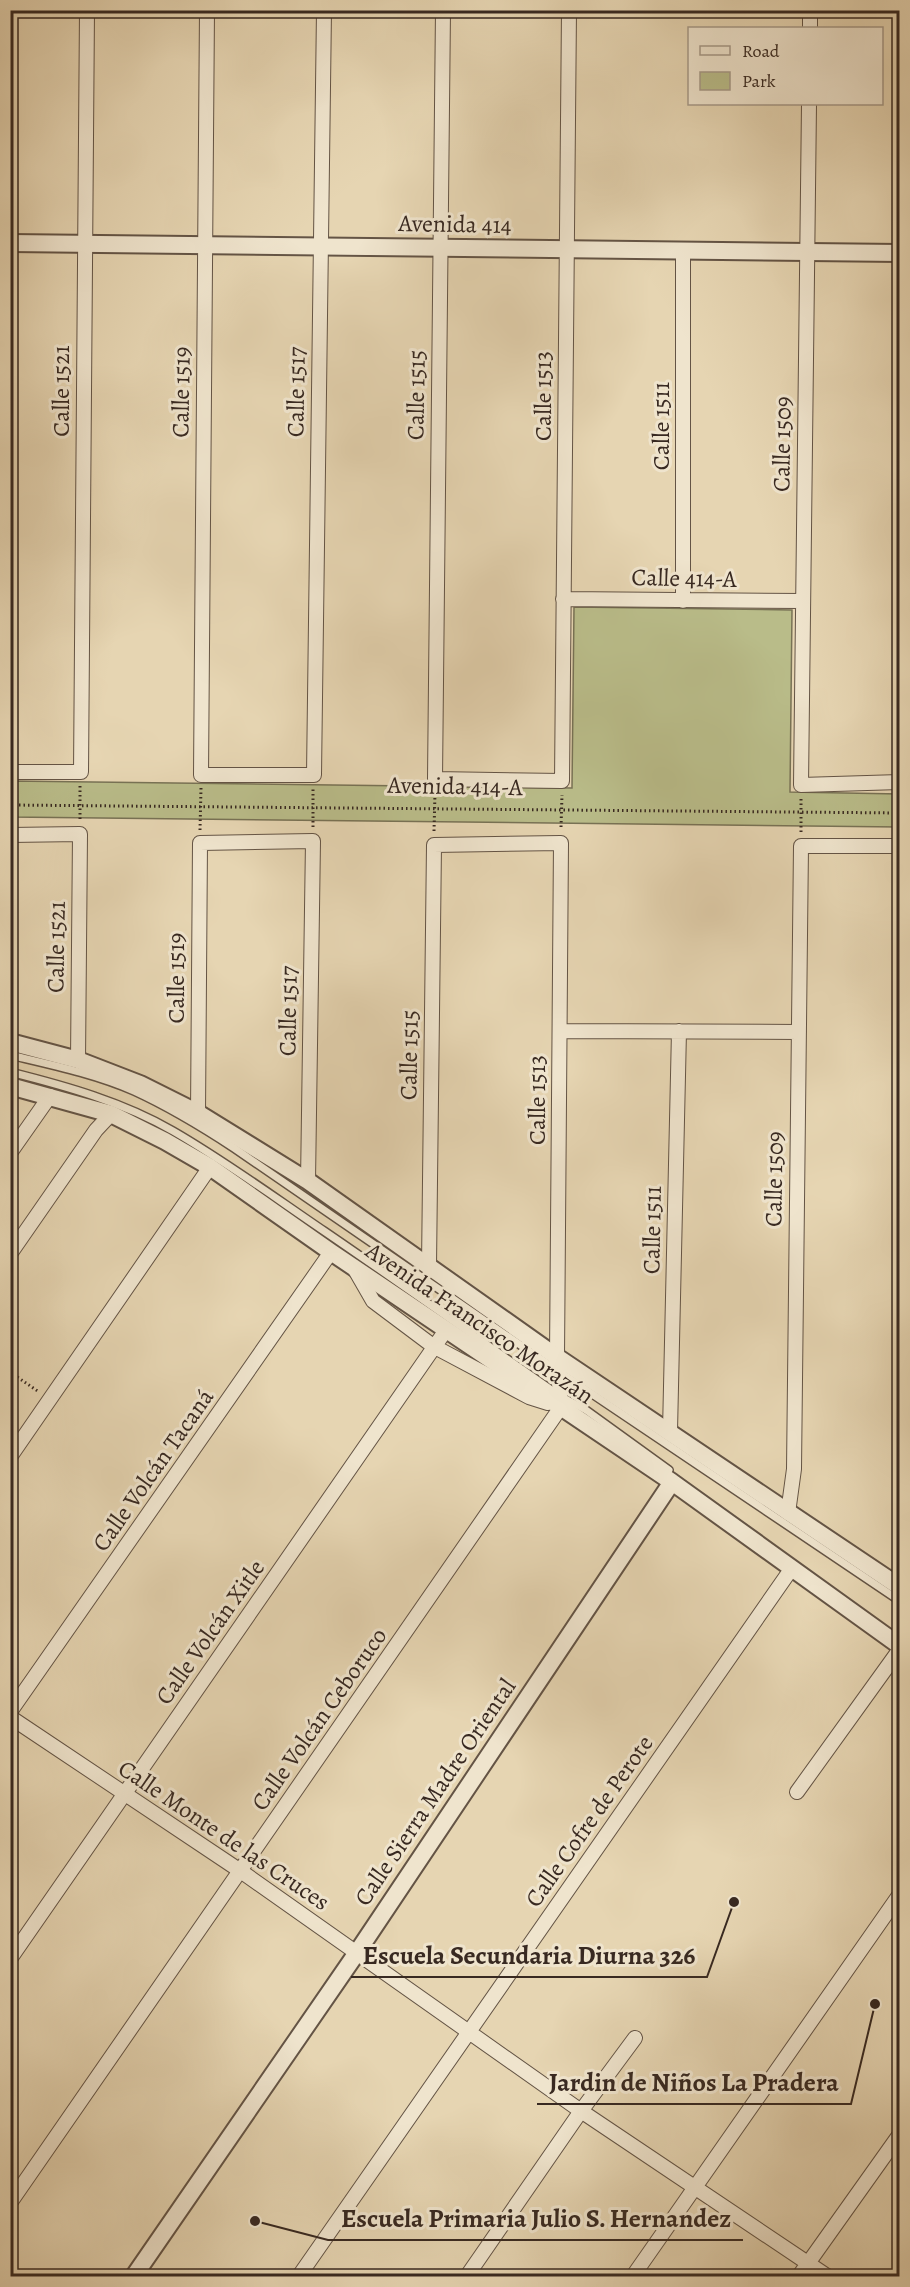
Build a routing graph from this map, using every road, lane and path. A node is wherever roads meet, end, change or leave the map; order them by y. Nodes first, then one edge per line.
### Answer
1 (87, 10) edge
2 (207, 10) edge
3 (324, 10) edge
4 (443, 10) edge
5 (568, 10) edge
6 (810, 10) edge
7 (810, 27) edge
8 (809, 105) edge
9 (10, 243) edge
10 (85, 244) junction
11 (205, 245) junction
12 (320, 246) junction
13 (441, 247) junction
14 (566, 249) junction
15 (683, 250) junction
16 (807, 252) junction
17 (900, 253) edge
18 (563, 598) junction
19 (683, 601) junction
20 (803, 601) junction
21 (10, 772) edge
22 (81, 772) junction
23 (201, 774) junction
24 (314, 775) junction
25 (435, 779) junction
26 (562, 781) junction
27 (900, 782) edge
28 (801, 785) junction
29 (10, 805) edge
30 (80, 805) junction
31 (201, 807) junction
32 (313, 807) junction
33 (434, 809) junction
34 (561, 810) junction
35 (801, 813) junction
36 (900, 813) edge
37 (80, 834) junction
38 (10, 835) edge
39 (313, 842) junction
40 (200, 843) junction
41 (561, 843) junction
42 (434, 845) junction
43 (801, 846) junction
44 (900, 846) edge
45 (560, 1031) junction
46 (679, 1031) junction
47 (799, 1032) junction
48 (10, 1042) edge
49 (10, 1055) edge
50 (78, 1060) junction
51 (10, 1072) edge
52 (10, 1086) edge
53 (50, 1096) junction
54 (198, 1113) junction
55 (111, 1114) junction
56 (10, 1153) edge
57 (210, 1167) junction
58 (308, 1181) junction
59 (332, 1252) junction
60 (10, 1254) edge
61 (429, 1265) junction
62 (353, 1266) junction
63 (446, 1330) junction
64 (434, 1346) junction
65 (558, 1364) junction
66 (10, 1372) edge
67 (50, 1400) junction
68 (561, 1402) junction
69 (670, 1431) junction
70 (10, 1457) edge
71 (672, 1482) junction
72 (788, 1513) junction
73 (792, 1568) junction
74 (900, 1587) edge
75 (900, 1601) edge
76 (900, 1636) edge
77 (900, 1648) edge
78 (10, 1714) edge
79 (797, 1792) dead end
80 (125, 1795) junction
81 (242, 1872) junction
82 (900, 1894) edge
83 (356, 1954) junction
84 (10, 1959) edge
85 (470, 2032) junction
86 (634, 2038) dead end
87 (581, 2111) junction
88 (900, 2134) edge
89 (695, 2187) junction
90 (10, 2203) edge
91 (808, 2263) junction
92 (134, 2277) edge
93 (299, 2277) edge
94 (466, 2277) edge
95 (633, 2277) edge
96 (799, 2277) edge
97 (827, 2277) edge

1 - 10 street, Calle 1521
2 - 11 street, Calle 1519
3 - 12 street, Calle 1517
4 - 13 street, Calle 1515
5 - 14 street, Calle 1513
6 - 7 street
8 - 16 street, Calle 1509
9 - 10 street, Avenida 414
10 - 11 street, Avenida 414
10 - 22 street, Calle 1521
11 - 12 street, Avenida 414
11 - 23 street, Calle 1519
12 - 13 street, Avenida 414
12 - 24 street, Calle 1517
13 - 14 street, Avenida 414
13 - 25 street, Calle 1515
14 - 15 street, Avenida 414
14 - 18 street, Calle 1513
15 - 16 street, Avenida 414
15 - 19 street, Calle 1511
16 - 17 street, Avenida 414
16 - 20 street, Calle 1509
18 - 19 street, Calle 414-A
18 - 26 street, Calle 1513
19 - 20 street, Calle 414-A
20 - 28 street, Calle 1509
21 - 22 street
22 - 30 path
23 - 24 street
23 - 31 path
24 - 32 path
25 - 26 street, Avenida 414-A
25 - 33 path
26 - 34 path
27 - 28 street
28 - 35 path
29 - 30 path, Avenida 414-A
30 - 31 path, Avenida 414-A
30 - 37 path
31 - 32 path, Avenida 414-A
31 - 40 path
32 - 33 path, Avenida 414-A
32 - 39 path
33 - 34 path, Avenida 414-A
33 - 42 path
34 - 35 path, Avenida 414-A
34 - 41 path
35 - 36 path, Avenida 414-A
35 - 43 path
37 - 38 street
37 - 50 street, Calle 1521
39 - 40 street
39 - 58 street, Calle 1517
40 - 54 street, Calle 1519
41 - 42 street
41 - 45 street, Calle 1513
42 - 61 street, Calle 1515
43 - 44 street
43 - 47 street, Calle 1509
45 - 46 street
45 - 65 street, Calle 1513
46 - 47 street
46 - 69 street, Calle 1511
47 - 72 street, Calle 1509
48 - 50 street, Avenida Francisco Morazán
49 - 65 lane
50 - 54 street, Avenida Francisco Morazán
51 - 68 lane
52 - 53 street, Avenida Francisco Morazán
53 - 55 street, Avenida Francisco Morazán
53 - 56 street
54 - 58 street, Avenida Francisco Morazán
55 - 57 street, Avenida Francisco Morazán
55 - 60 street
57 - 59 street, Avenida Francisco Morazán
57 - 67 street
58 - 61 street, Avenida Francisco Morazán
59 - 62 street, Avenida Francisco Morazán
59 - 78 street, Calle Volcán Tacaná
61 - 65 street, Avenida Francisco Morazán
62 - 63 street, Avenida Francisco Morazán
62 - 64 street
63 - 64 street, Calle Volcán Xitle
63 - 68 street, Avenida Francisco Morazán
64 - 68 street
64 - 80 street, Calle Volcán Xitle
65 - 68 street, Calle 1513
65 - 69 street, Avenida Francisco Morazán
65 - 75 lane
66 - 67 path
67 - 70 street
68 - 71 street, Avenida Francisco Morazán
68 - 76 lane
68 - 81 street, Calle Volcán Ceboruco
69 - 72 street, Avenida Francisco Morazán
71 - 73 street, Avenida Francisco Morazán
71 - 83 street, Calle Sierra Madre Oriental
72 - 74 street, Avenida Francisco Morazán
73 - 77 street, Avenida Francisco Morazán
73 - 85 street, Calle Cofre de Perote
77 - 79 street
78 - 80 street, Calle Monte de las Cruces
80 - 81 street, Calle Monte de las Cruces
80 - 84 street, Calle Volcán Xitle
81 - 83 street, Calle Monte de las Cruces
81 - 90 street, Calle Volcán Ceboruco
82 - 89 street
83 - 85 street, Calle Monte de las Cruces
83 - 92 street, Calle Sierra Madre Oriental
85 - 87 street, Calle Monte de las Cruces
85 - 93 street, Calle Cofre de Perote
86 - 87 street
87 - 89 street, Calle Monte de las Cruces
87 - 94 street
88 - 91 street
89 - 91 street, Calle Monte de las Cruces
89 - 95 street
91 - 96 street
91 - 97 street, Calle Monte de las Cruces

